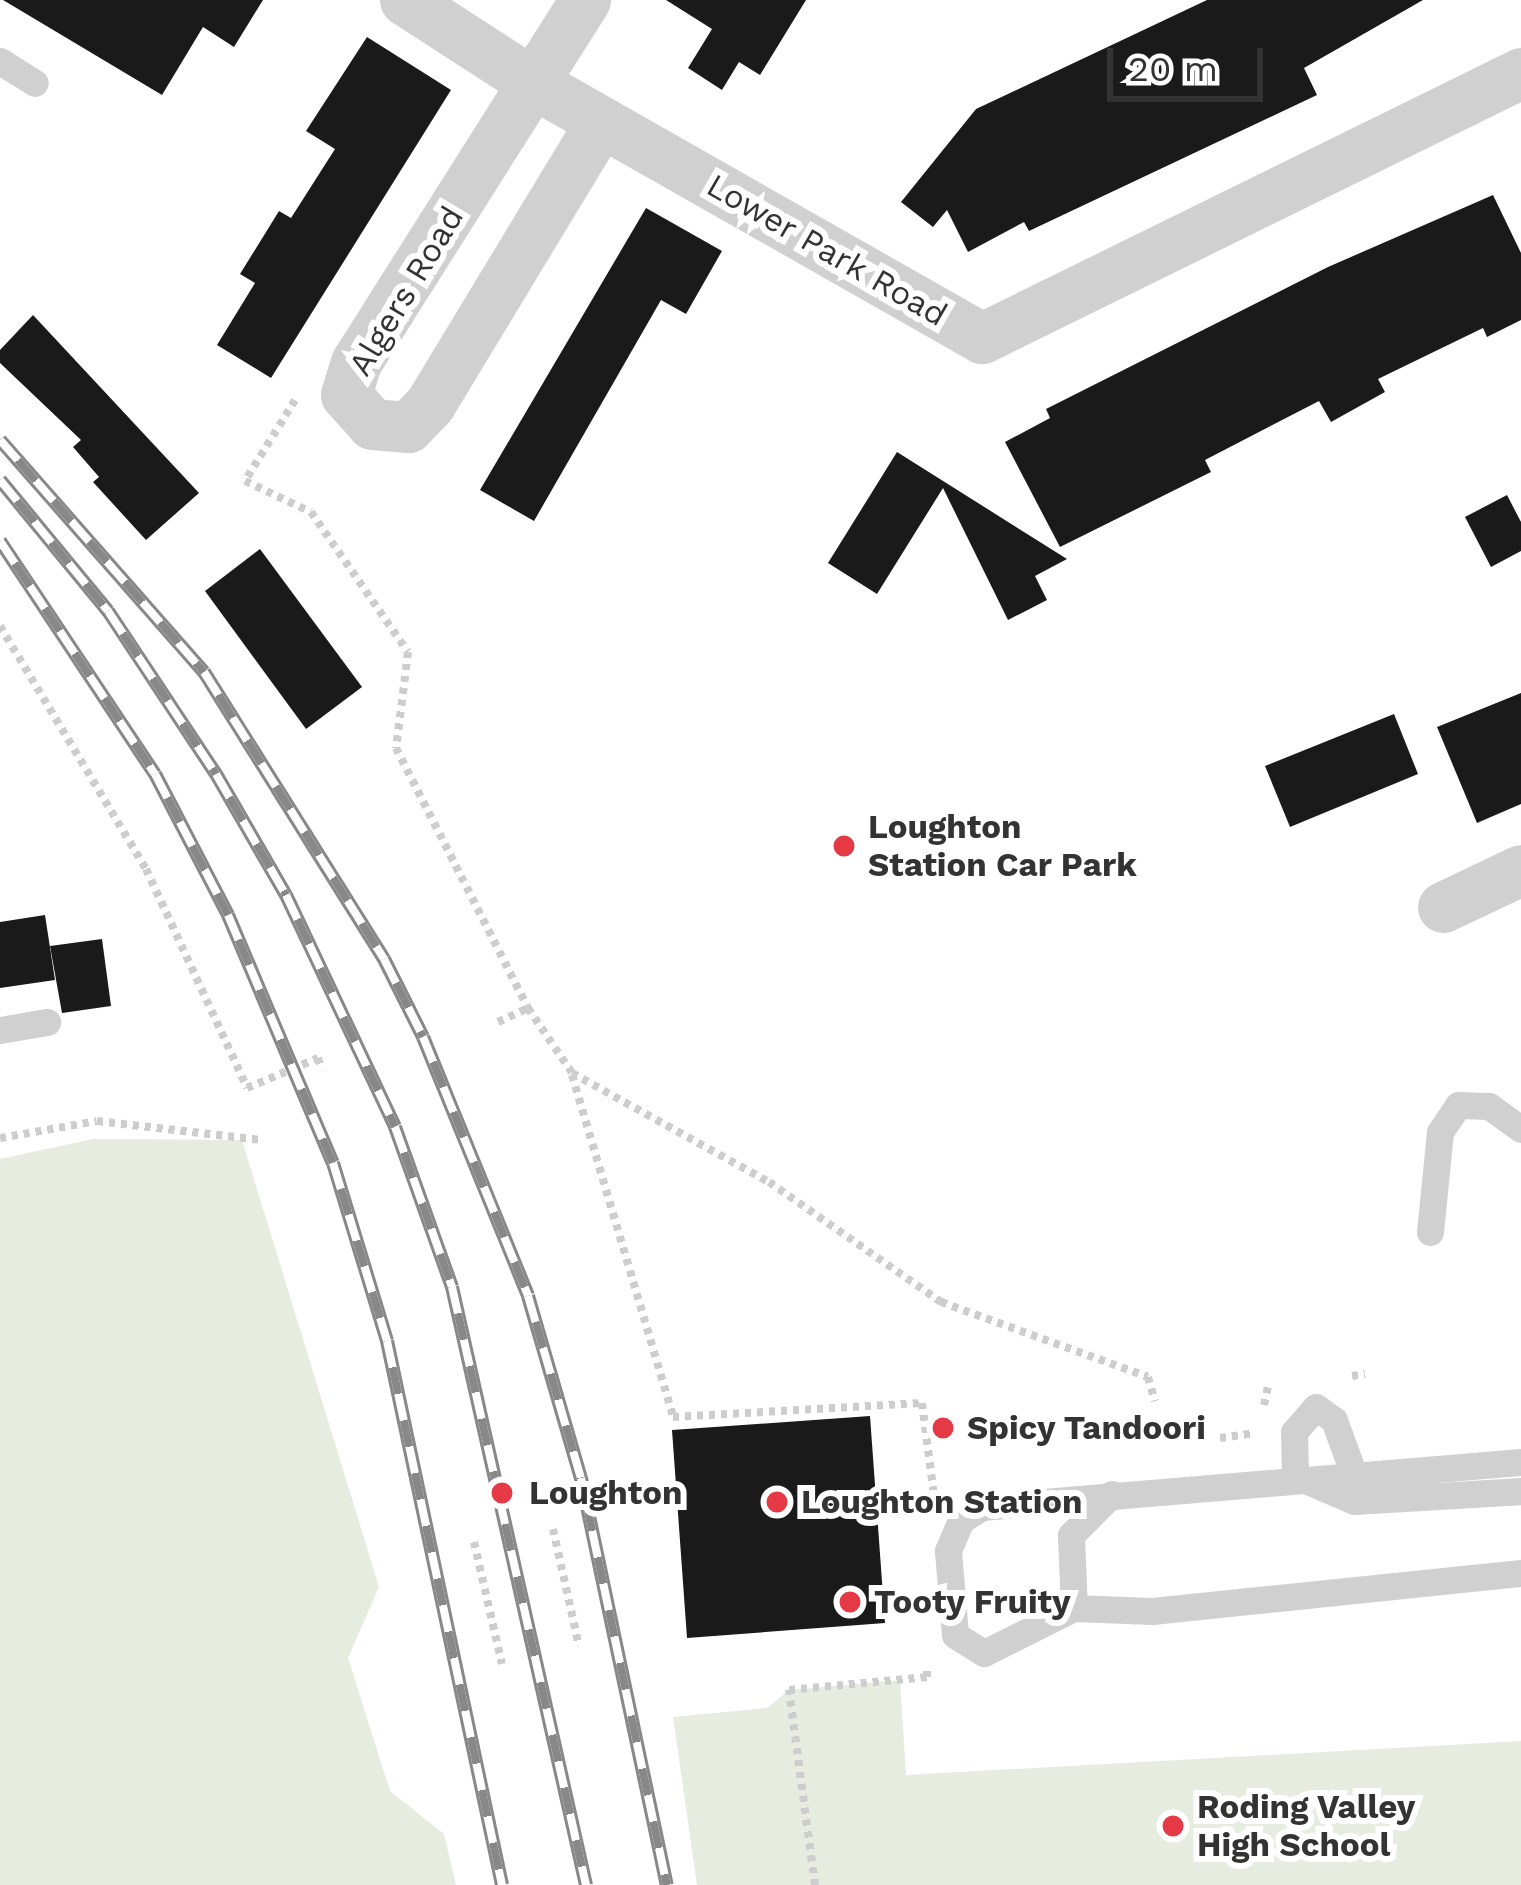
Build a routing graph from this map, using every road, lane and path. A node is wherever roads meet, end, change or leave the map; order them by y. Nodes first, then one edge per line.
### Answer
1 (405, 0) edge
2 (585, 0) edge
3 (0, 62) edge
4 (1521, 73) edge
5 (35, 83) dead end
6 (535, 84) junction
7 (601, 122) junction
8 (346, 395) junction
9 (0, 626) edge
10 (1521, 870) edge
11 (1443, 907) dead end
12 (528, 1008) junction
13 (47, 1022) dead end
14 (498, 1022) dead end
15 (0, 1030) edge
16 (322, 1069) dead end
17 (572, 1073) junction
18 (1521, 1130) edge
19 (0, 1138) edge
20 (262, 1140) dead end
21 (1430, 1232) dead end
22 (1365, 1374) dead end
23 (1352, 1376) dead end
24 (1155, 1401) dead end
25 (1521, 1462) edge
26 (1295, 1475) junction
27 (1354, 1475) junction
28 (1521, 1491) edge
29 (1112, 1494) junction
30 (553, 1529) dead end
31 (473, 1542) dead end
32 (948, 1551) junction
33 (1521, 1573) edge
34 (1074, 1608) junction
35 (579, 1646) dead end
36 (501, 1664) dead end
37 (927, 1677) dead end
38 (815, 1885) edge

1 - 6 street, Lower Park Road
2 - 6 street, Algers Road
3 - 5 lane
4 - 7 street, Lower Park Road
6 - 7 street, Lower Park Road
6 - 8 street, Algers Road
7 - 8 street, Algers Road
8 - 12 path
9 - 16 path
10 - 11 street
12 - 14 path
12 - 17 path
13 - 15 lane
17 - 24 path
17 - 32 path
18 - 21 lane
19 - 20 path
22 - 23 path
25 - 27 lane
26 - 27 lane
26 - 27 lane
26 - 28 lane
26 - 29 lane
29 - 32 lane
29 - 34 lane
30 - 35 path
31 - 36 path
32 - 34 lane
33 - 34 lane
37 - 38 path

